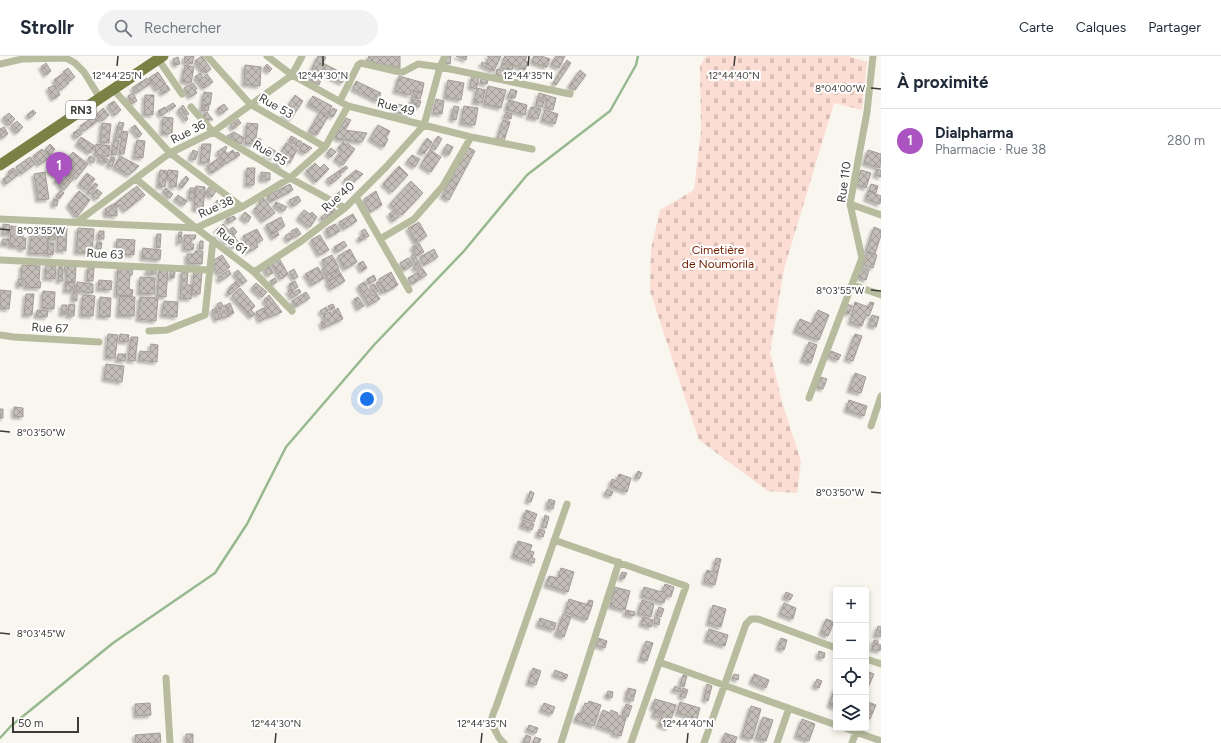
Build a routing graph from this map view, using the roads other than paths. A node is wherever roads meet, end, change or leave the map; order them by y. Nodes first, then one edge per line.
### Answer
1 (207, 56) edge
2 (267, 56) edge
3 (302, 56) edge
4 (445, 56) edge
5 (873, 56) edge
6 (160, 57) edge
7 (22, 58) edge
8 (0, 64) edge
9 (440, 67) junction
10 (292, 75) junction
11 (113, 89) junction
12 (182, 94) dead end
13 (570, 94) dead end
14 (100, 98) junction
15 (340, 101) junction
16 (250, 104) junction
17 (348, 106) junction
18 (191, 107) dead end
19 (424, 125) junction
20 (213, 132) junction
21 (471, 137) junction
22 (325, 147) junction
23 (532, 149) dead end
24 (170, 153) junction
25 (0, 165) edge
26 (290, 178) junction
27 (136, 179) junction
28 (356, 197) junction
29 (850, 204) junction
30 (242, 207) junction
31 (346, 208) junction
32 (881, 215) edge
33 (0, 219) edge
34 (77, 222) junction
35 (196, 228) junction
36 (380, 239) junction
37 (213, 240) junction
38 (0, 260) edge
39 (210, 270) junction
40 (254, 272) junction
41 (852, 285) junction
42 (409, 290) dead end
43 (881, 295) edge
44 (292, 311) dead end
45 (149, 331) dead end
46 (0, 335) edge
47 (99, 342) dead end
48 (881, 396) edge
49 (809, 398) dead end
50 (870, 426) dead end
51 (567, 504) dead end
52 (554, 540) junction
53 (619, 562) junction
54 (833, 647) edge
55 (868, 659) edge
56 (659, 662) junction
57 (881, 664) edge
58 (166, 678) dead end
59 (724, 685) junction
60 (789, 708) junction
61 (833, 724) edge
62 (856, 732) joint
63 (881, 741) edge
64 (170, 743) edge
65 (504, 743) edge
66 (561, 743) edge
67 (631, 743) edge
68 (704, 743) edge
69 (777, 743) edge
70 (852, 743) edge

1 - 16 street, Rue 53
2 - 10 street, Rue 49
3 - 10 street, Rue 36
4 - 9 street
5 - 29 street, Rue 110
6 - 11 highway, RN3
6 - 12 street
7 - 8 street
7 - 14 street
9 - 13 street
9 - 15 street
9 - 19 street
10 - 15 street, Rue 49
10 - 16 street, Rue 36
11 - 14 highway, RN3
11 - 24 street
14 - 25 highway, RN3
15 - 17 street, Rue 49
16 - 20 street, Rue 36
16 - 22 street, Rue 53
17 - 19 street, Rue 49
17 - 22 street, Rue 38
18 - 20 street, Rue 55
19 - 21 street, Rue 49
19 - 28 street, Rue 40
20 - 24 street, Rue 36
20 - 26 street, Rue 55
21 - 23 street, Rue 49
21 - 36 street
22 - 26 street, Rue 38
24 - 27 street, Rue 36
24 - 30 street
26 - 30 street, Rue 38
26 - 31 street, Rue 55
27 - 34 street, Rue 36
27 - 35 street, Rue 61
28 - 31 street, Rue 40
28 - 36 street
29 - 32 street
29 - 41 street, Rue 110
30 - 35 street, Rue 38
31 - 40 street, Rue 40
33 - 34 street, Rue 38
34 - 35 street, Rue 38
35 - 37 street, Rue 61
36 - 42 street
37 - 39 street
37 - 40 street, Rue 61
38 - 39 street, Rue 63
39 - 45 street
40 - 44 street, Rue 61
41 - 43 street
41 - 49 street, Rue 110
46 - 47 street, Rue 67
48 - 50 street
51 - 52 street
52 - 53 street
52 - 65 street
53 - 56 street
53 - 66 street
54 - 59 street
55 - 57 street
56 - 59 street
56 - 67 street
58 - 64 street
59 - 60 street
59 - 68 street
60 - 61 street
60 - 69 street
62 - 63 street
62 - 70 street

